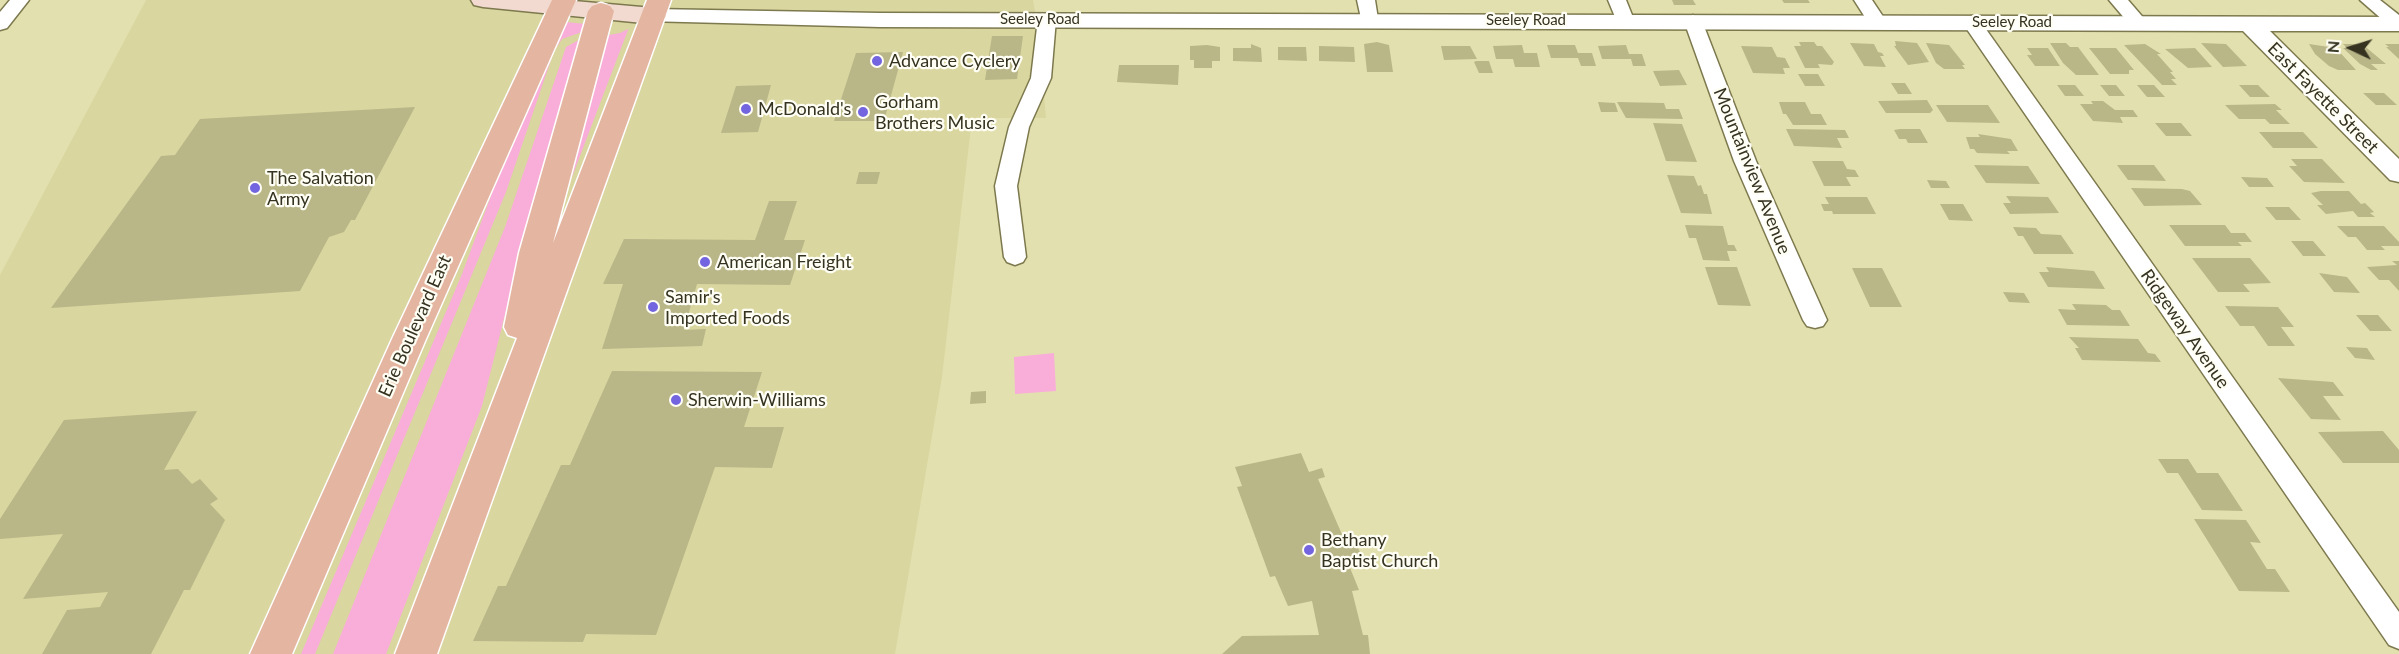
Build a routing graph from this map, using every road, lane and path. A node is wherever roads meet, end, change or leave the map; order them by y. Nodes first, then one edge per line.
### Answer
1 (20, 0) edge
2 (483, 0) edge
3 (1863, 0) edge
4 (2118, 0) edge
5 (2369, 0) edge
6 (562, 3) edge
7 (614, 8) edge
8 (656, 8) edge
9 (1367, 10) edge
10 (1621, 10) edge
11 (1047, 19) junction
12 (1693, 21) junction
13 (1877, 21) junction
14 (1971, 22) junction
15 (2138, 22) junction
16 (2248, 22) junction
17 (0, 24) edge
18 (2399, 24) edge
19 (2399, 174) edge
20 (1014, 257) dead end
21 (1815, 320) dead end
22 (497, 435) junction
23 (2399, 636) edge
24 (271, 654) edge
25 (416, 654) edge

1 - 17 street
2 - 6 main road
3 - 13 street
4 - 15 street
5 - 18 street
6 - 7 main road
6 - 24 main road, Erie Boulevard East
7 - 8 main road
7 - 22 main road
8 - 11 street, Seeley Road
8 - 22 main road
9 - 10 street, Seeley Road
9 - 11 street, Seeley Road
10 - 12 street, Seeley Road
11 - 20 street
12 - 13 street, Seeley Road
12 - 21 street, Mountainview Avenue
13 - 14 street, Seeley Road
14 - 15 street, Seeley Road
14 - 23 street, Ridgeway Avenue
15 - 16 street, Seeley Road
16 - 18 street, Seeley Road
16 - 19 street, East Fayette Street
22 - 25 main road

